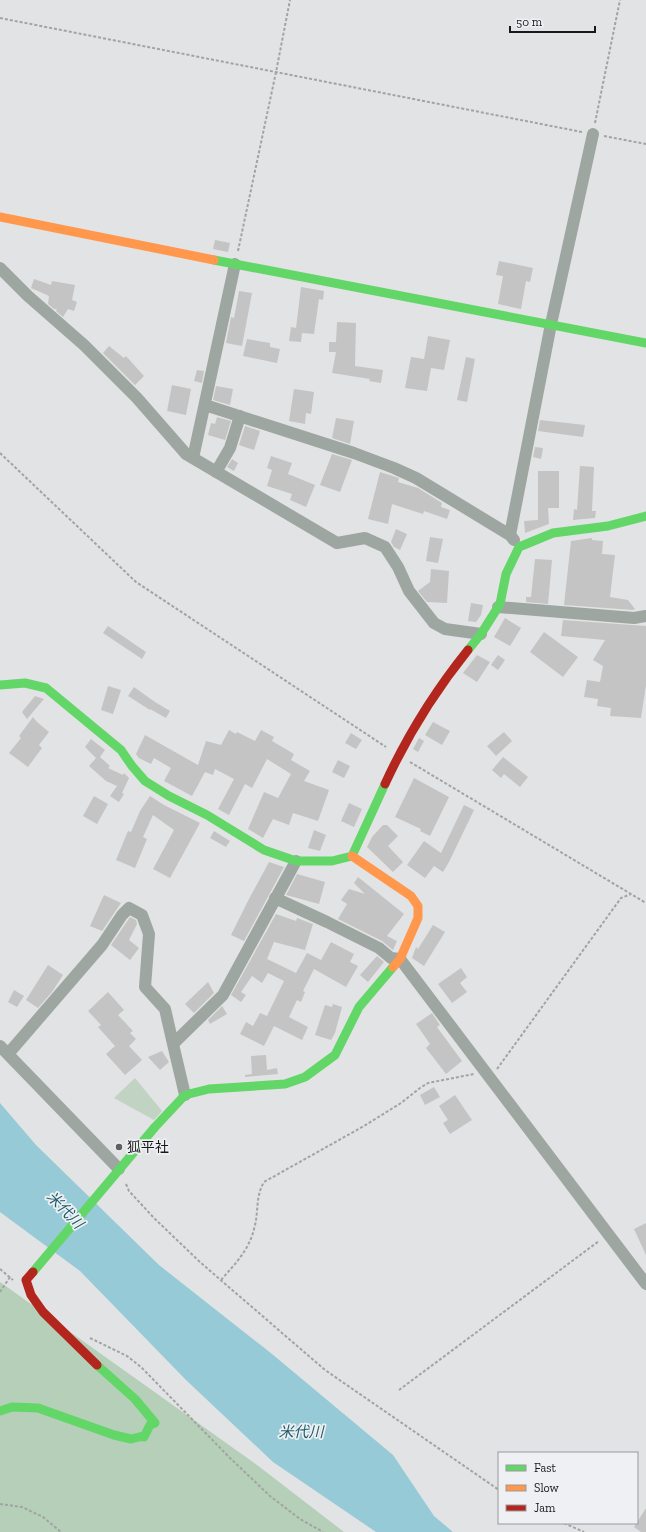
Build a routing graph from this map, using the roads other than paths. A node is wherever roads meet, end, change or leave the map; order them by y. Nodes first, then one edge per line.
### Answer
1 (593, 134) road end
2 (0, 217) edge
3 (235, 264) junction
4 (0, 268) edge
5 (551, 324) junction
6 (646, 343) edge
7 (205, 405) junction
8 (240, 416) junction
9 (193, 458) junction
10 (216, 472) junction
11 (646, 516) edge
12 (510, 535) junction
13 (519, 547) junction
14 (498, 607) junction
15 (646, 616) edge
16 (481, 634) junction
17 (0, 685) edge
18 (352, 856) junction
19 (296, 862) junction
20 (275, 898) junction
21 (400, 959) junction
22 (173, 1044) junction
23 (4, 1050) edge
24 (185, 1095) junction
25 (119, 1169) junction
26 (646, 1284) edge
27 (0, 1411) edge

1 - 5 street
2 - 3 street
3 - 5 street
3 - 7 street
4 - 9 street
5 - 6 street
5 - 12 street
7 - 8 street
7 - 9 street
8 - 10 street
8 - 12 street
9 - 10 street
10 - 16 street
11 - 13 street
12 - 13 street
13 - 14 street
14 - 15 street
14 - 16 street
16 - 18 street
17 - 19 street
18 - 19 street
18 - 21 street
19 - 20 street
20 - 21 street
20 - 22 street
21 - 24 street
21 - 26 street
22 - 23 street
22 - 24 street
23 - 25 street
24 - 25 street
25 - 27 street

